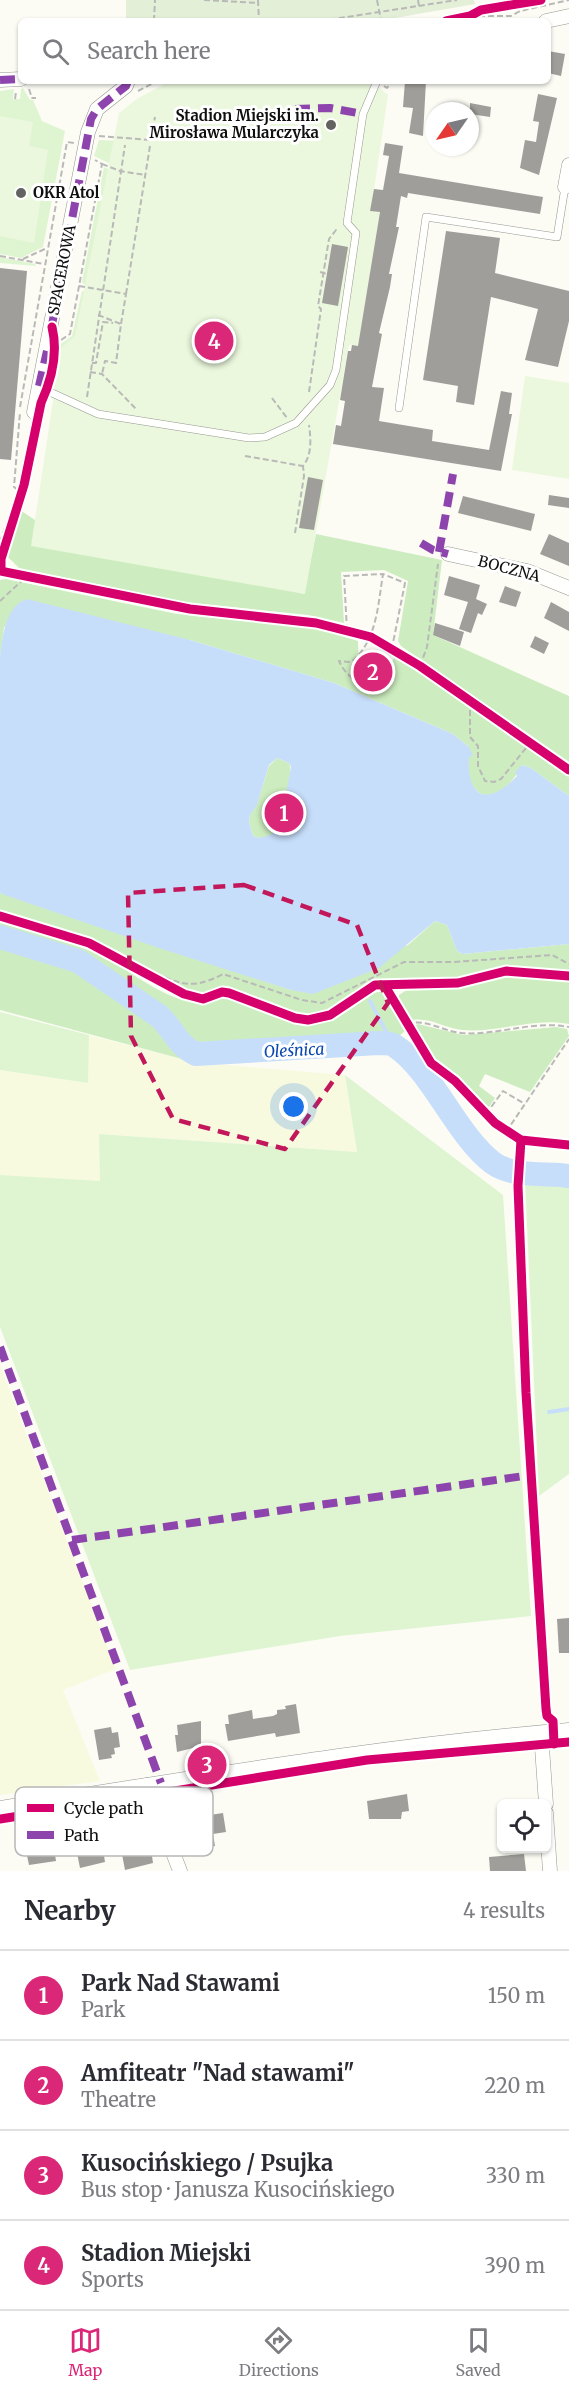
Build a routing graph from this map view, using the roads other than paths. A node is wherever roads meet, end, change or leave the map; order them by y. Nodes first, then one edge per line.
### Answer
1 (569, 16) edge
2 (551, 20) edge
3 (18, 79) edge
4 (0, 80) edge
5 (127, 84) edge
6 (376, 84) edge
7 (569, 165) edge
8 (565, 187) joint
9 (39, 387) junction
10 (399, 408) dead end
11 (31, 412) road end
12 (443, 558) road end
13 (569, 588) edge
14 (569, 1730) edge
15 (541, 1733) junction
16 (147, 1785) joint
17 (134, 1787) edge
18 (546, 1799) edge
19 (15, 1806) edge
20 (0, 1808) edge
21 (549, 1853) edge
22 (174, 1856) edge
23 (180, 1871) edge
24 (550, 1871) edge

1 - 2 street
3 - 4 street
5 - 9 street, SPACEROWA
6 - 9 lane
7 - 8 street
8 - 10 lane
9 - 11 street, SPACEROWA
12 - 13 street, BOCZNA
14 - 15 street
15 - 16 street
15 - 18 street
16 - 17 street
19 - 20 street
21 - 24 street
22 - 23 street

